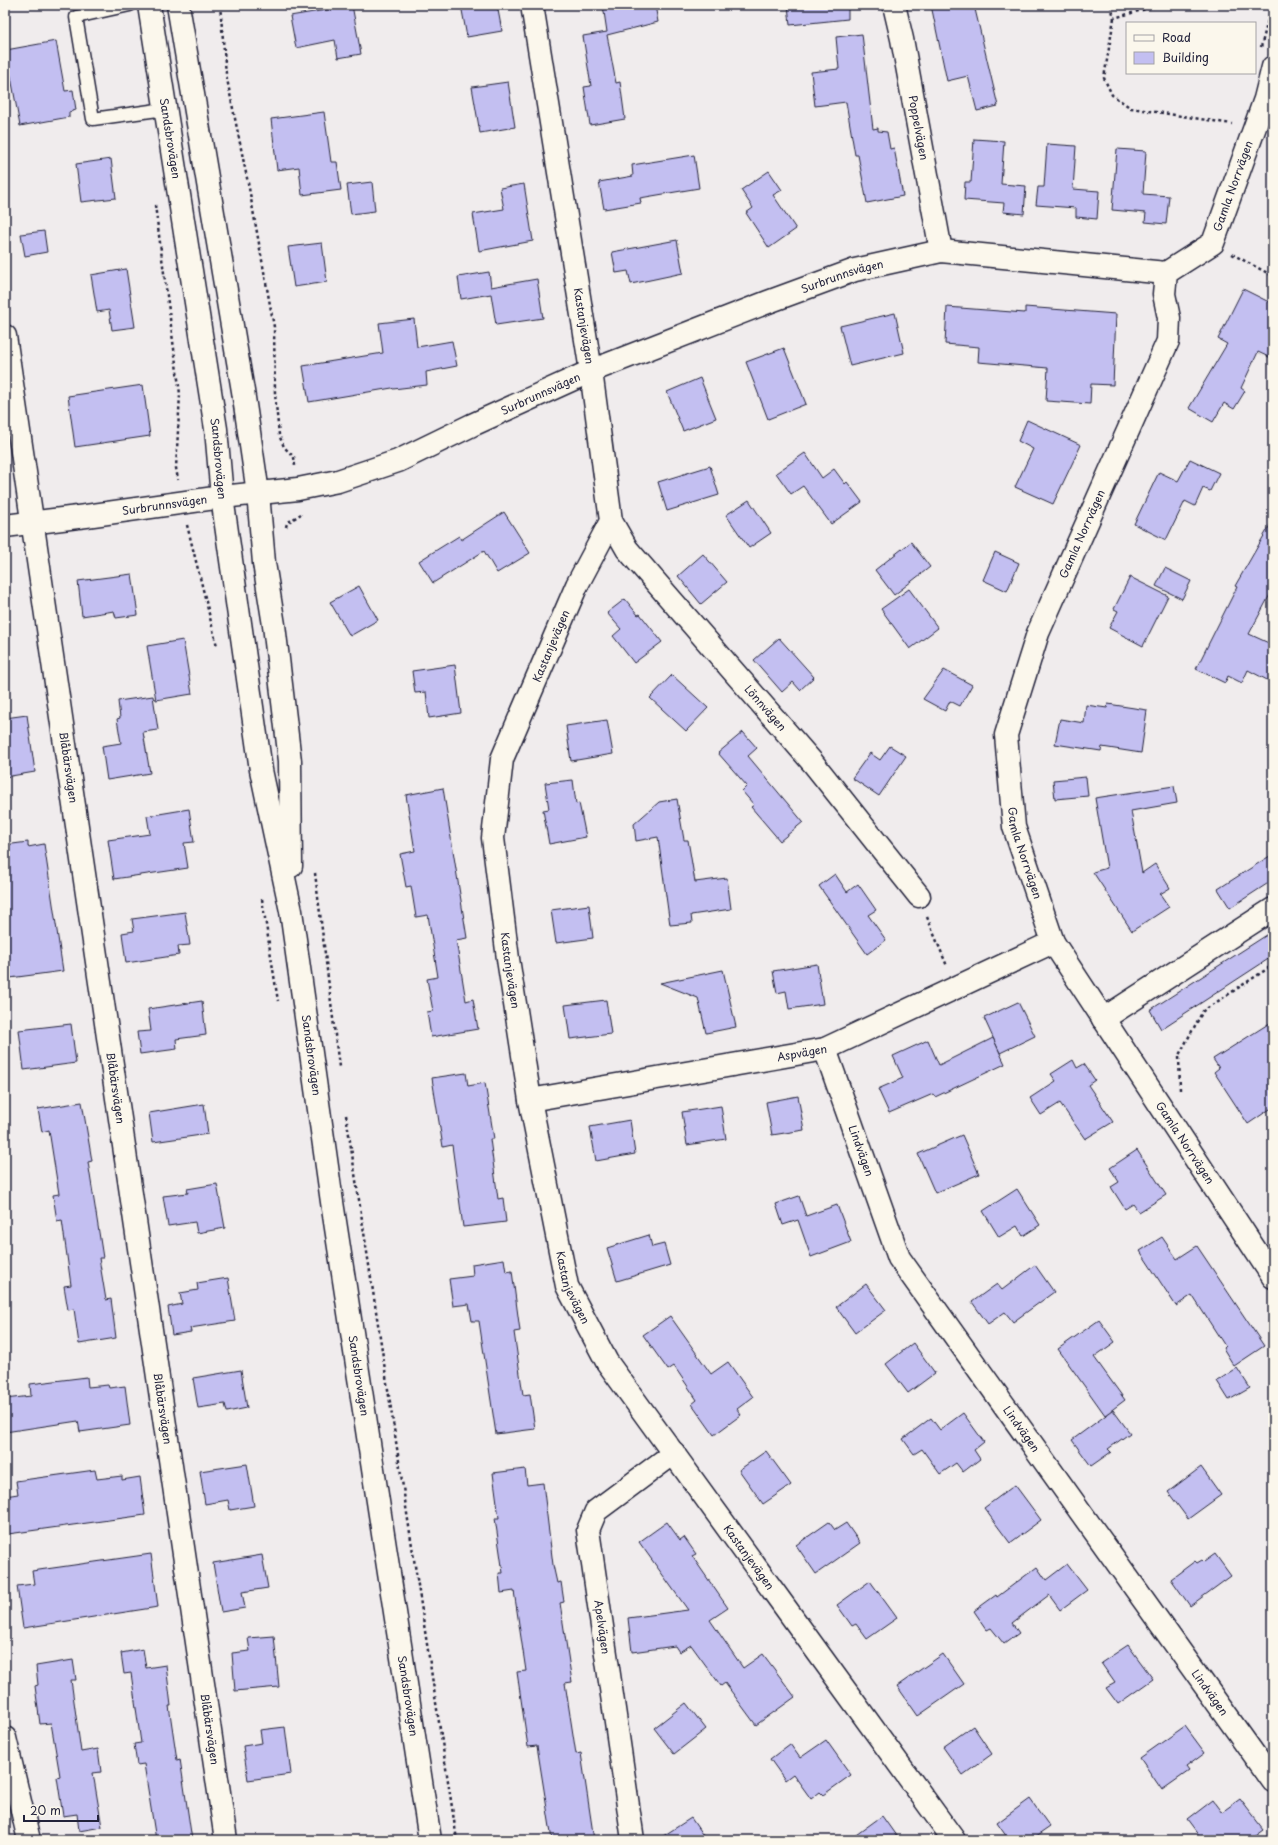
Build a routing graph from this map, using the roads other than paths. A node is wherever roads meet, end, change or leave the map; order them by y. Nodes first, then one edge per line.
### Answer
1 (130, 5) edge
2 (148, 5) edge
3 (178, 5) edge
4 (532, 5) edge
5 (894, 5) edge
6 (1266, 60) edge
7 (1269, 100) edge
8 (165, 108) junction
9 (942, 251) junction
10 (1166, 273) junction
11 (5, 336) edge
12 (591, 371) junction
13 (258, 493) junction
14 (222, 497) junction
15 (611, 522) junction
16 (32, 523) junction
17 (5, 526) edge
18 (919, 896) road end
19 (1273, 910) edge
20 (292, 911) junction
21 (1053, 942) junction
22 (1103, 1019) junction
23 (825, 1049) junction
24 (530, 1100) junction
25 (1271, 1269) edge
26 (674, 1453) junction
27 (5, 1738) edge
28 (1273, 1780) edge
29 (29, 1840) edge
30 (226, 1840) edge
31 (430, 1840) edge
32 (633, 1840) edge
33 (954, 1840) edge

1 - 8 lane
2 - 8 street, Sandsbrovägen
3 - 13 street, Sandsbrovägen
4 - 12 street, Kastanjevägen
5 - 9 street, Poppelvägen
6 - 7 street, Gamla Norrvägen
7 - 10 street, Gamla Norrvägen
8 - 14 street, Sandsbrovägen
9 - 10 street, Surbrunnsvägen
9 - 12 street, Surbrunnsvägen
10 - 21 street, Gamla Norrvägen
11 - 16 street, Blåbärsvägen
12 - 13 street, Surbrunnsvägen
12 - 15 street, Kastanjevägen
13 - 14 street, Surbrunnsvägen
13 - 20 street, Sandsbrovägen
14 - 16 street, Surbrunnsvägen
14 - 20 street, Sandsbrovägen
15 - 18 street, Lönnvägen
15 - 24 street, Kastanjevägen
16 - 17 street, Surbrunnsvägen
16 - 30 street, Blåbärsvägen
19 - 22 street
20 - 31 street, Sandsbrovägen
21 - 22 street, Gamla Norrvägen
21 - 23 street, Aspvägen
22 - 25 street, Gamla Norrvägen
23 - 24 street, Aspvägen
23 - 28 street, Lindvägen
24 - 26 street, Kastanjevägen
26 - 32 street, Apelvägen
26 - 33 street, Kastanjevägen
27 - 29 street

